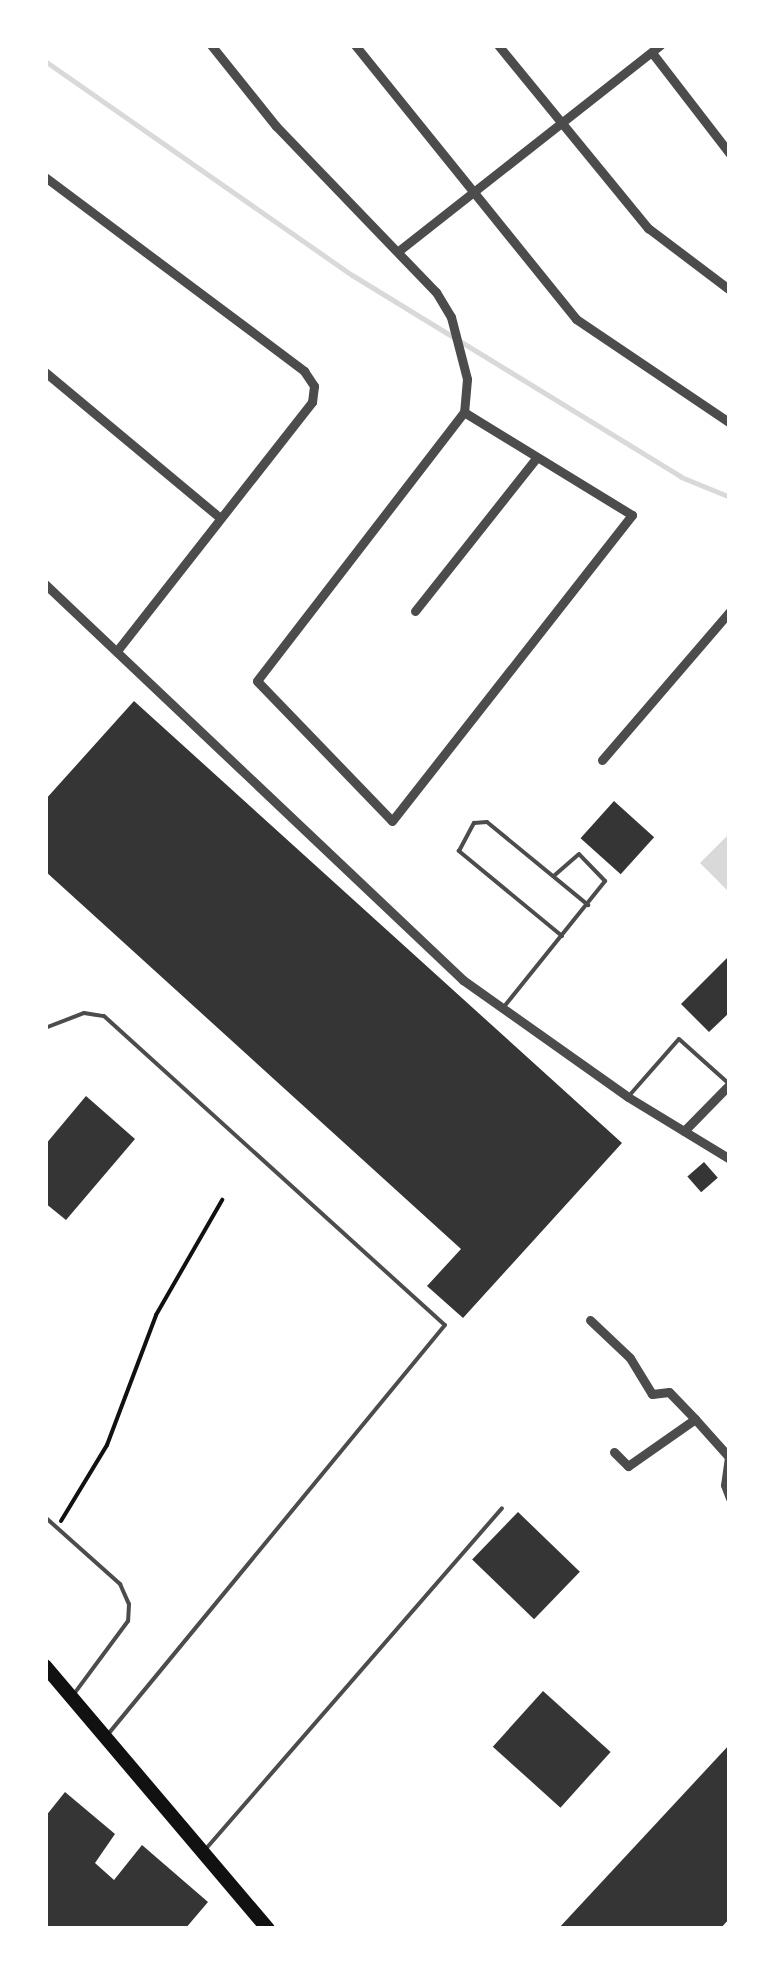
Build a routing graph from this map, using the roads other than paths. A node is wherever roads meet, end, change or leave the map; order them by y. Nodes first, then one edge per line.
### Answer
1 (211, 45) edge
2 (355, 45) edge
3 (498, 45) edge
4 (656, 48) edge
5 (562, 124) junction
6 (730, 154) edge
7 (45, 177) edge
8 (473, 192) junction
9 (400, 249) junction
10 (730, 290) edge
11 (45, 372) edge
12 (464, 412) junction
13 (730, 423) edge
14 (537, 457) junction
15 (219, 517) junction
16 (45, 584) edge
17 (415, 611) dead end
18 (730, 611) edge
19 (117, 651) junction
20 (602, 760) dead end
21 (553, 876) junction
22 (588, 905) junction
23 (562, 936) junction
24 (503, 1008) junction
25 (45, 1028) edge
26 (730, 1084) edge
27 (628, 1097) junction
28 (684, 1132) junction
29 (730, 1158) edge
30 (590, 1320) dead end
31 (695, 1420) junction
32 (614, 1452) dead end
33 (730, 1498) edge
34 (502, 1508) dead end
35 (45, 1517) edge
36 (45, 1666) edge
37 (74, 1694) junction
38 (107, 1735) junction
39 (204, 1850) junction
40 (268, 1929) edge

1 - 9 street
2 - 8 street
3 - 5 street
4 - 5 street
4 - 6 street
5 - 8 street
5 - 10 street
7 - 15 street
8 - 9 street
8 - 13 street
9 - 12 street
11 - 15 street
12 - 14 street
12 - 14 street
14 - 17 street
15 - 19 street
16 - 19 street
18 - 20 street
19 - 24 street
21 - 22 lane
21 - 22 lane
21 - 23 lane
22 - 23 lane
23 - 24 lane
24 - 27 street
25 - 38 lane
26 - 27 lane
26 - 28 street
27 - 28 street
28 - 29 street
30 - 31 street
31 - 32 street
31 - 33 street
34 - 39 lane
35 - 37 lane
36 - 37 highway
37 - 38 highway
38 - 39 highway
39 - 40 highway

